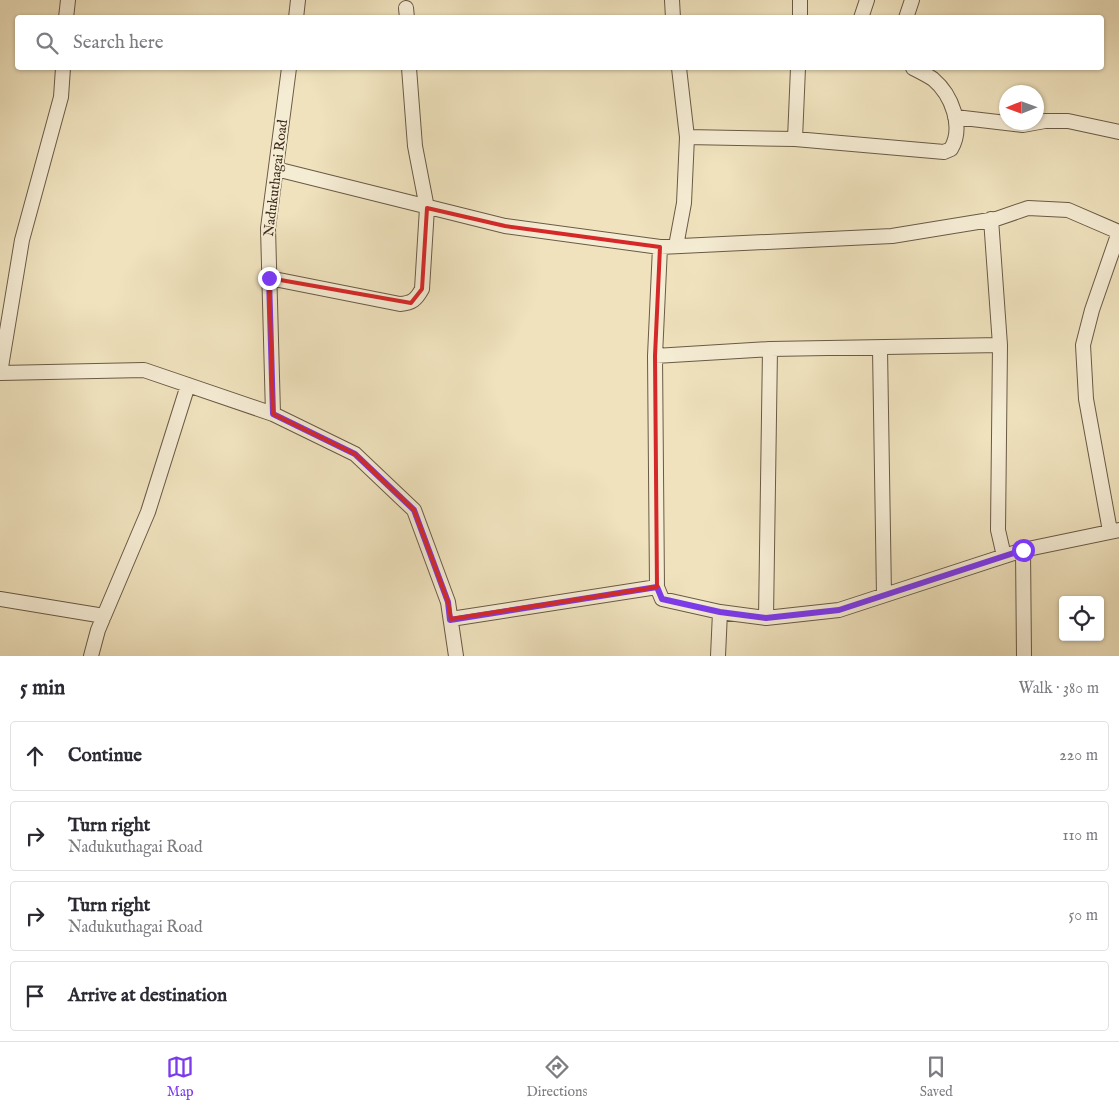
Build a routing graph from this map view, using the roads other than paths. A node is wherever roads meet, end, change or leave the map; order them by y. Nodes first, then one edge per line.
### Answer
1 (68, 0) edge
2 (298, 0) edge
3 (672, 0) edge
4 (867, 0) edge
5 (912, 0) edge
6 (66, 15) edge
7 (296, 15) edge
8 (673, 15) edge
9 (862, 15) edge
10 (907, 15) edge
11 (63, 70) edge
12 (289, 70) edge
13 (410, 70) edge
14 (678, 70) edge
15 (798, 70) edge
16 (916, 70) edge
17 (955, 117) junction
18 (1119, 132) edge
19 (687, 136) junction
20 (795, 139) junction
21 (276, 169) junction
22 (427, 208) junction
23 (991, 219) junction
24 (1119, 232) edge
25 (676, 246) junction
26 (660, 247) junction
27 (269, 278) junction
28 (1000, 345) junction
29 (770, 349) junction
30 (880, 349) junction
31 (655, 356) junction
32 (0, 373) edge
33 (188, 385) junction
34 (273, 414) junction
35 (1115, 530) edge
36 (1023, 550) junction
37 (1004, 556) junction
38 (657, 587) junction
39 (884, 595) junction
40 (0, 599) edge
41 (720, 612) junction
42 (104, 616) junction
43 (766, 618) junction
44 (450, 620) junction
45 (91, 656) edge
46 (456, 656) edge
47 (718, 656) edge
48 (1024, 656) edge

1 - 6 street
2 - 7 street
3 - 8 street
4 - 9 street
5 - 10 street
11 - 32 street
12 - 21 street, Nadukuthagai Road
13 - 22 street
14 - 19 street
15 - 20 street
16 - 17 street
17 - 18 street
17 - 20 street
19 - 20 street
19 - 25 street
21 - 22 street
21 - 27 street, Nadukuthagai Road
22 - 26 street
22 - 27 street
23 - 24 street
23 - 25 street
23 - 28 street
24 - 35 street
25 - 26 street
26 - 31 street
27 - 34 street, Nadukuthagai Road
28 - 30 street
28 - 37 street
29 - 30 street
29 - 31 street
29 - 43 street
30 - 39 street
31 - 38 street
32 - 33 street
33 - 34 street
33 - 42 street
34 - 44 street
35 - 36 street
36 - 37 street
36 - 48 street
37 - 39 street
38 - 41 street
38 - 44 street
39 - 43 street
40 - 42 street
41 - 43 street
41 - 47 street
42 - 45 street
44 - 46 street

